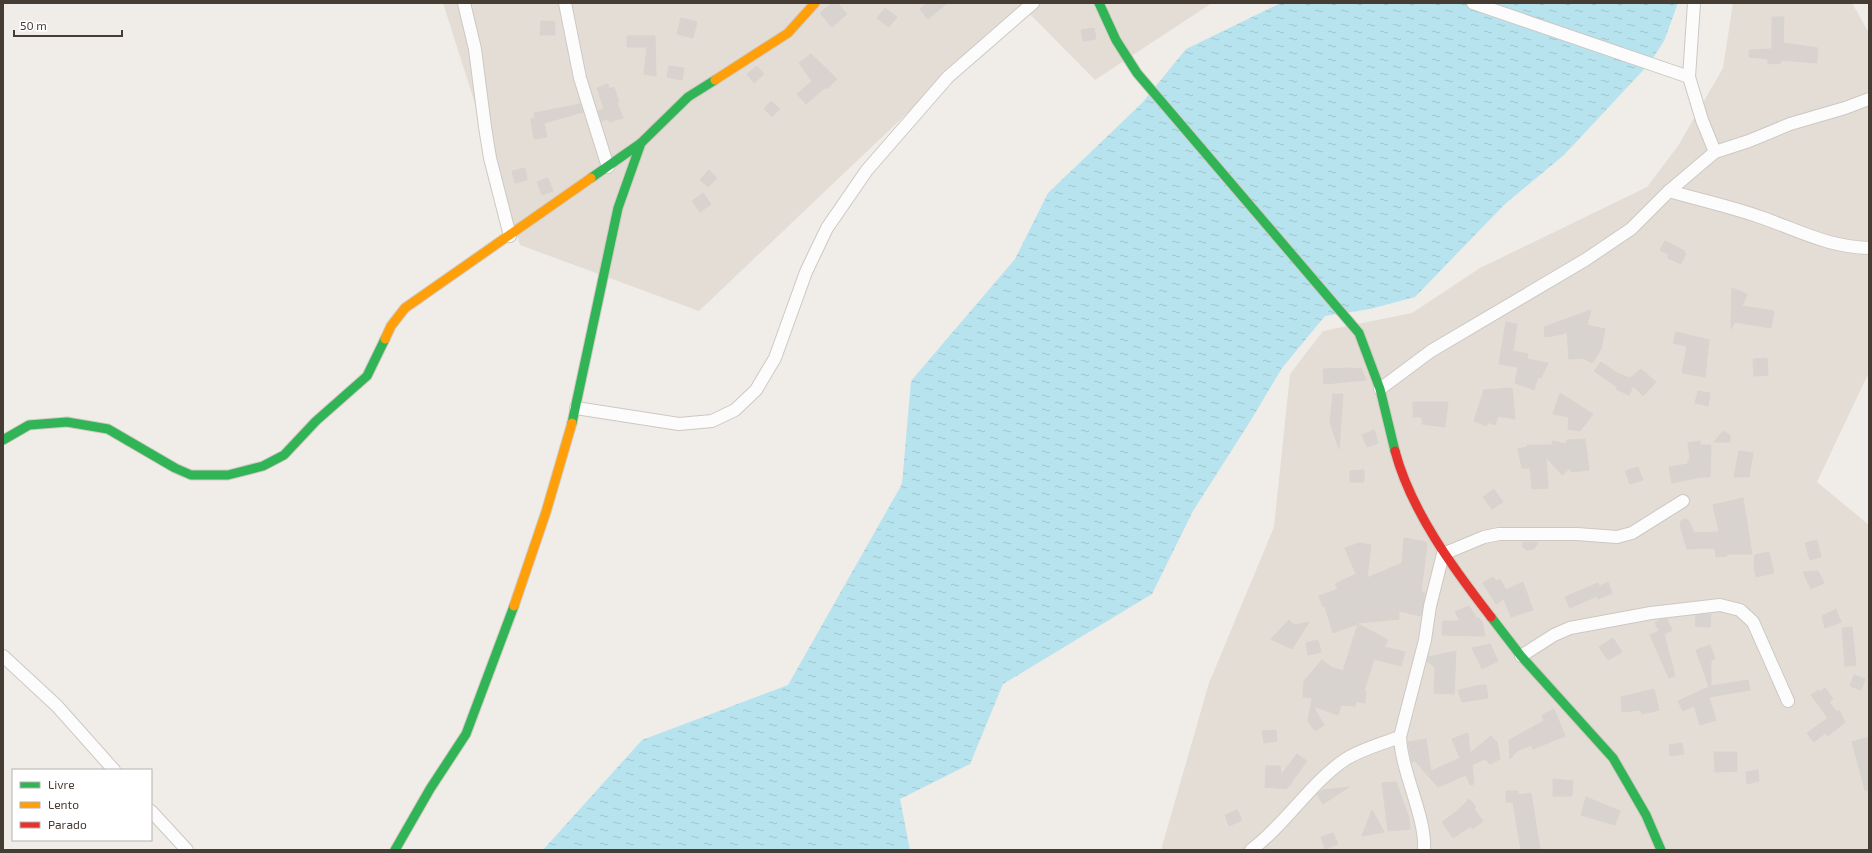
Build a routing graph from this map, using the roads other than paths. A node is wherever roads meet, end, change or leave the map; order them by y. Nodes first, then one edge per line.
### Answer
1 (464, 3) edge
2 (565, 3) edge
3 (815, 3) edge
4 (1032, 3) edge
5 (1098, 3) edge
6 (1473, 3) edge
7 (1694, 3) edge
8 (1690, 77) junction
9 (1869, 99) edge
10 (642, 143) junction
11 (1715, 152) junction
12 (608, 166) junction
13 (1669, 192) junction
14 (510, 236) junction
15 (1869, 248) edge
16 (1380, 389) junction
17 (576, 408) junction
18 (3, 440) edge
19 (1684, 501) dead end
20 (1444, 554) junction
21 (3, 656) edge
22 (1521, 656) junction
23 (1788, 701) dead end
24 (1400, 737) junction
25 (113, 769) edge
26 (152, 812) edge
27 (187, 850) edge
28 (394, 850) edge
29 (1251, 850) edge
30 (1424, 850) edge
31 (1661, 850) edge

1 - 14 street
2 - 12 street
3 - 10 street
4 - 17 street
5 - 16 street
6 - 8 street
7 - 8 street
8 - 11 street
9 - 11 street
10 - 12 street
10 - 17 street
11 - 13 street
12 - 14 street
13 - 15 street
13 - 16 street
14 - 18 street
16 - 20 street
17 - 28 street
19 - 20 street
20 - 22 street
20 - 24 street
21 - 25 street
22 - 23 street
22 - 31 street
24 - 29 street
24 - 30 street
26 - 27 street

